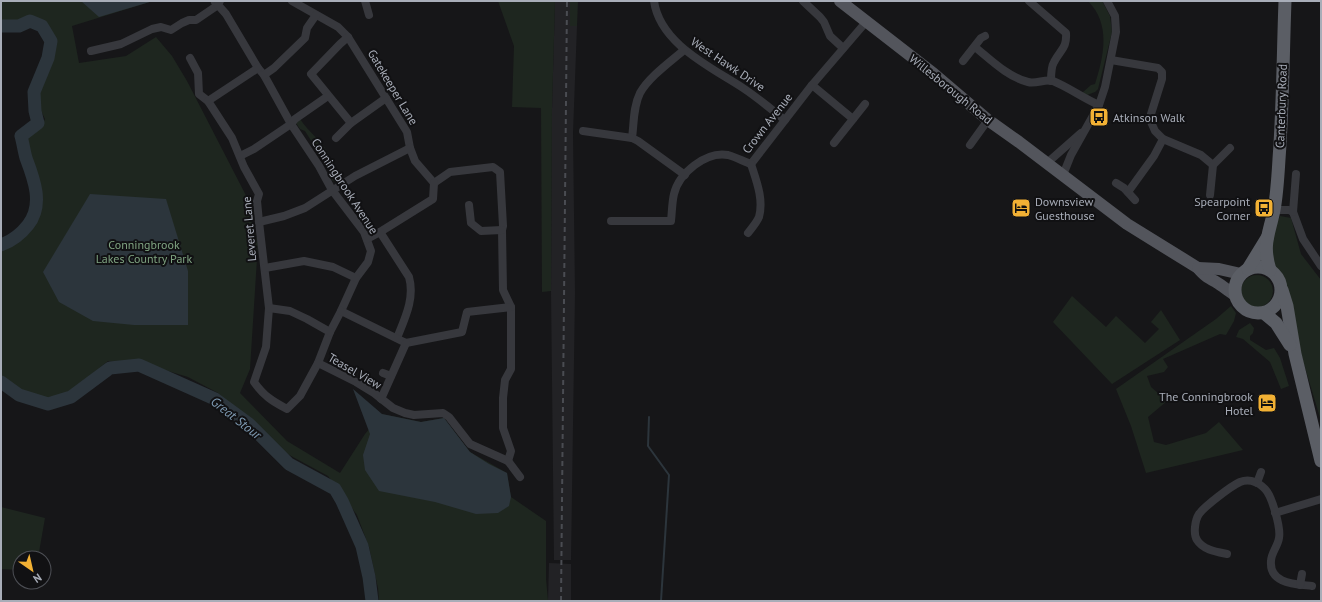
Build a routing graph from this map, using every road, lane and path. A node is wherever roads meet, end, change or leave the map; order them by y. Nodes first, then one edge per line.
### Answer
1 (292, 1) edge
2 (365, 1) edge
3 (654, 1) edge
4 (804, 1) edge
5 (840, 1) edge
6 (1029, 1) edge
7 (1107, 1) edge
8 (1285, 1) edge
9 (218, 2) edge
10 (316, 15) junction
11 (368, 15) dead end
12 (866, 22) junction
13 (985, 36) dead end
14 (348, 37) junction
15 (975, 47) junction
16 (843, 48) junction
17 (684, 50) junction
18 (91, 51) dead end
19 (190, 58) dead end
20 (1111, 60) junction
21 (963, 61) dead end
22 (261, 71) junction
23 (1051, 81) junction
24 (812, 85) junction
25 (328, 96) junction
26 (386, 98) junction
27 (208, 101) junction
28 (865, 104) dead end
29 (1099, 105) junction
30 (853, 119) junction
31 (785, 120) junction
32 (988, 120) junction
33 (351, 123) junction
34 (291, 124) junction
35 (583, 131) dead end
36 (1083, 131) junction
37 (336, 138) dead end
38 (632, 138) junction
39 (1163, 139) junction
40 (834, 143) dead end
41 (970, 145) dead end
42 (410, 148) junction
43 (1230, 148) dead end
44 (240, 156) junction
45 (1047, 163) junction
46 (750, 164) junction
47 (1213, 165) junction
48 (1296, 174) dead end
49 (685, 175) junction
50 (1063, 175) junction
51 (434, 183) junction
52 (1116, 183) dead end
53 (332, 190) junction
54 (1128, 192) junction
55 (1210, 195) dead end
56 (1134, 200) dead end
57 (469, 205) dead end
58 (1274, 210) junction
59 (1293, 212) junction
60 (611, 221) dead end
61 (259, 222) junction
62 (502, 230) junction
63 (380, 232) junction
64 (748, 233) dead end
65 (1267, 238) junction
66 (367, 239) junction
67 (1321, 266) edge
68 (265, 268) junction
69 (1198, 268) junction
70 (1270, 270) junction
71 (1245, 271) junction
72 (356, 278) junction
73 (1282, 290) junction
74 (1235, 295) junction
75 (511, 307) junction
76 (269, 308) junction
77 (342, 311) junction
78 (1264, 313) junction
79 (330, 332) junction
80 (397, 338) junction
81 (406, 343) junction
82 (1295, 354) junction
83 (318, 363) junction
84 (381, 399) junction
85 (287, 409) joint
86 (508, 461) junction
87 (1321, 461) edge
88 (1261, 472) dead end
89 (520, 476) dead end
90 (1256, 483) junction
91 (1321, 500) edge
92 (1275, 513) junction
93 (1227, 554) dead end
94 (1302, 574) dead end
95 (1300, 585) junction
96 (1312, 586) dead end

1 - 10 street, Gatekeeper Lane
2 - 11 street
3 - 17 street, West Hawk Drive
4 - 16 street
5 - 12 main road, Willesborough Road
6 - 23 street
7 - 20 street
8 - 58 highway, Canterbury Road
9 - 18 street
9 - 22 street, Conningbrook Avenue
10 - 14 street, Gatekeeper Lane
10 - 22 street
12 - 16 street, Crown Avenue
12 - 32 main road, Willesborough Road
13 - 15 street
14 - 25 street
14 - 26 street, Gatekeeper Lane
15 - 21 street
15 - 23 street
16 - 24 street, Crown Avenue
17 - 31 street, West Hawk Drive
17 - 38 street
19 - 27 street, Leveret Lane
20 - 29 street
20 - 39 street
22 - 27 street
22 - 34 street, Conningbrook Avenue
23 - 29 street
24 - 30 street
24 - 31 street, Crown Avenue
25 - 33 street
25 - 34 street
26 - 33 street
26 - 42 street, Gatekeeper Lane
27 - 44 street, Leveret Lane
28 - 30 street
29 - 36 street
30 - 40 street
31 - 46 street, Crown Avenue
32 - 41 street
32 - 45 main road, Willesborough Road
33 - 37 street
34 - 44 street
34 - 53 street, Conningbrook Avenue
35 - 38 street
36 - 45 street
36 - 50 street
38 - 49 street
39 - 47 street
39 - 54 street
42 - 51 street, Gatekeeper Lane
42 - 53 street
43 - 47 street
44 - 61 street, Leveret Lane
45 - 50 main road, Willesborough Road
46 - 49 street, Crown Avenue
46 - 64 street
47 - 55 street
48 - 59 street
49 - 60 street, Crown Avenue
50 - 69 main road, Willesborough Road
51 - 62 street
51 - 63 street
52 - 54 street
53 - 61 street
53 - 66 street, Conningbrook Avenue
54 - 56 street
57 - 62 street
58 - 59 street
58 - 65 highway, Canterbury Road
59 - 67 street
61 - 68 street, Leveret Lane
62 - 75 street
63 - 66 street
63 - 80 street
65 - 70 highway, Canterbury Road
65 - 71 highway, Canterbury Road
66 - 72 street, Conningbrook Avenue
68 - 72 street
68 - 76 street, Leveret Lane
69 - 71 main road
69 - 74 main road, Willesborough Road
70 - 71 highway
70 - 73 highway
71 - 74 highway
72 - 77 street, Conningbrook Avenue
73 - 78 highway
73 - 82 highway
74 - 78 highway
75 - 81 street
75 - 86 street
76 - 79 street
76 - 85 street, Leveret Lane
77 - 79 street, Conningbrook Avenue
77 - 80 street
78 - 82 highway
79 - 83 street, Conningbrook Avenue
80 - 81 street
81 - 84 street, Teasel View
82 - 87 highway
83 - 84 street, Teasel View
83 - 85 street, Conningbrook Avenue
84 - 86 street, Teasel View
86 - 89 street, Teasel View
88 - 90 street
90 - 92 street
90 - 93 street
91 - 92 street
92 - 95 street
94 - 95 street
95 - 96 street

